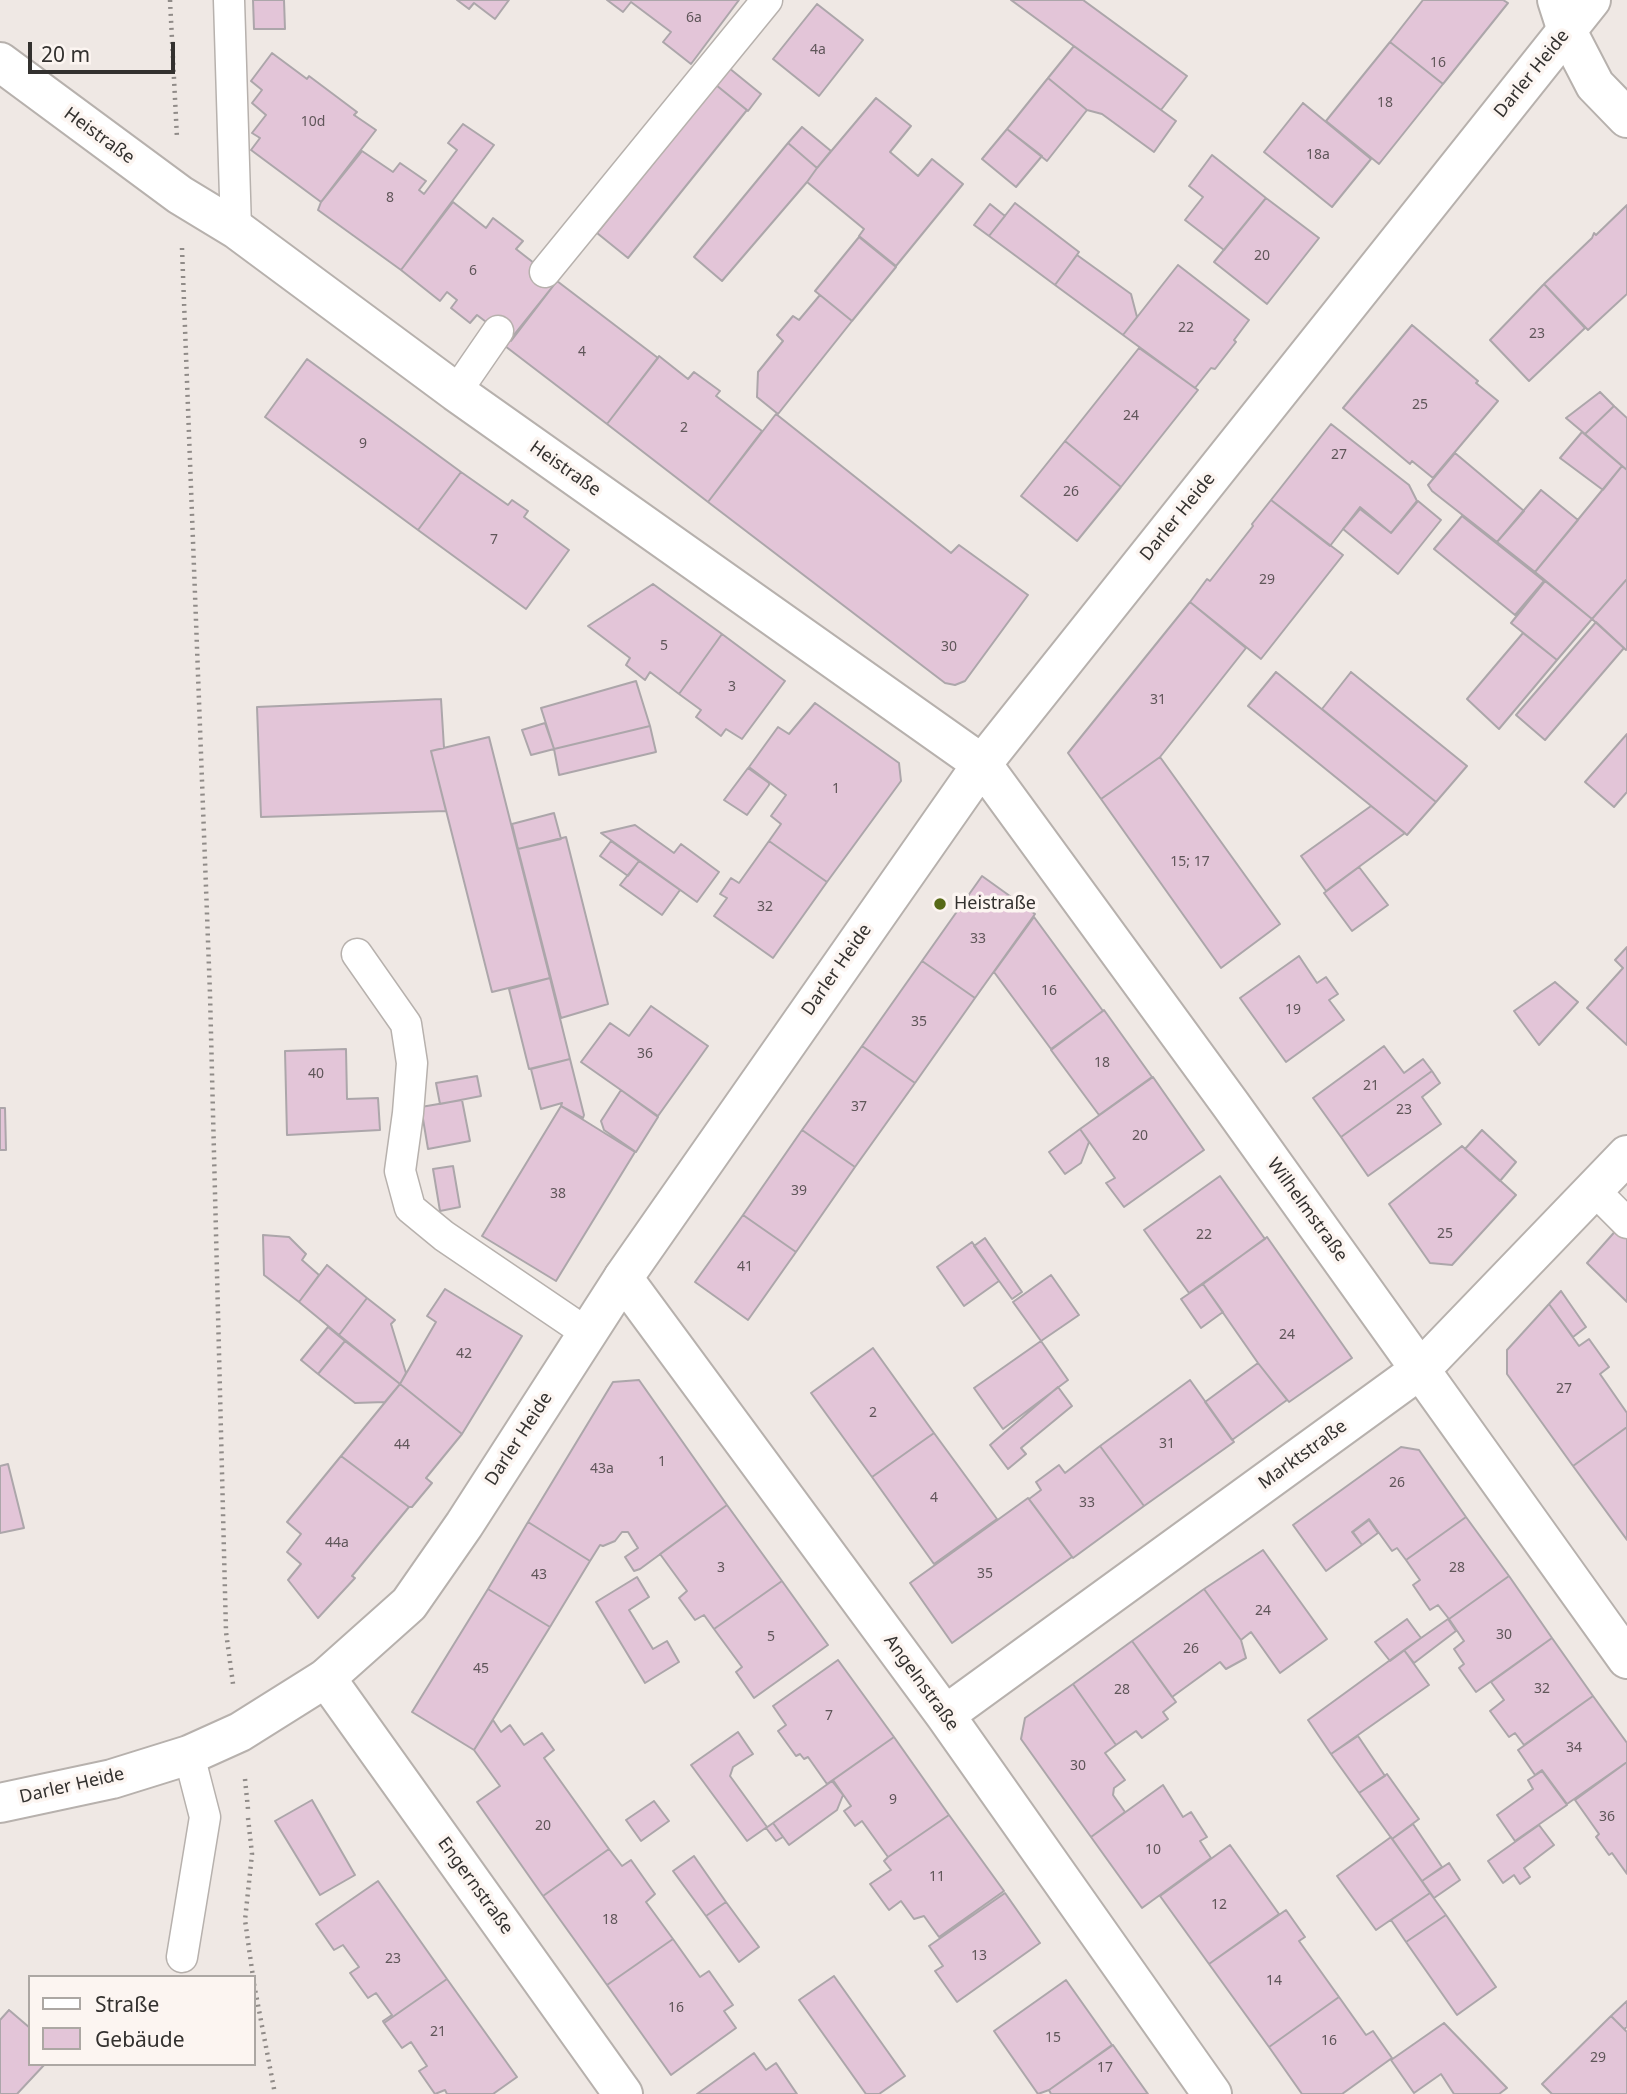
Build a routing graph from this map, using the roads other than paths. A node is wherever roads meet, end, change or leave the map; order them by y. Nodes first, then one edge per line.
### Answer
1 (229, 0) edge
2 (767, 0) edge
3 (1591, 0) edge
4 (1562, 15) edge
5 (0, 62) edge
6 (1627, 118) edge
7 (236, 229) junction
8 (545, 272) dead end
9 (498, 331) dead end
10 (456, 392) junction
11 (982, 764) junction
12 (356, 954) dead end
13 (1627, 1155) edge
14 (1594, 1190) junction
15 (1627, 1223) edge
16 (622, 1278) junction
17 (587, 1333) junction
18 (1421, 1369) junction
19 (1627, 1659) edge
20 (326, 1678) junction
21 (945, 1715) junction
22 (189, 1755) junction
23 (0, 1803) edge
24 (182, 1957) dead end
25 (623, 2094) edge
26 (1212, 2094) edge

1 - 7 lane
2 - 8 lane
3 - 4 street, Darler Heide
4 - 6 street
4 - 11 street, Darler Heide
5 - 7 street, Heistraße
7 - 10 street, Heistraße
9 - 10 lane
10 - 11 street, Heistraße
11 - 16 street, Darler Heide
11 - 18 street, Wilhelmstraße
12 - 17 lane
13 - 14 street, Marktstraße
14 - 15 lane
14 - 18 street, Marktstraße
16 - 17 street, Darler Heide
16 - 21 street, Angelnstraße
17 - 20 street, Darler Heide
18 - 19 street, Wilhelmstraße
18 - 21 street, Marktstraße
20 - 22 street, Darler Heide
20 - 25 street, Engernstraße
21 - 26 street, Angelnstraße
22 - 23 street, Darler Heide
22 - 24 lane

